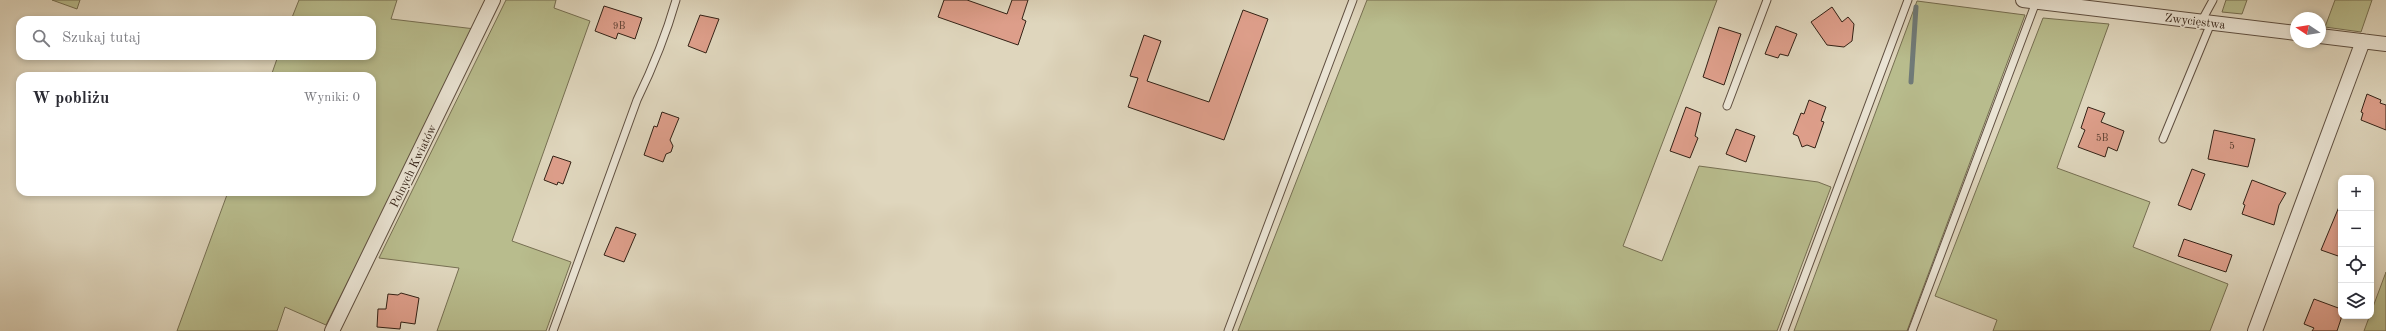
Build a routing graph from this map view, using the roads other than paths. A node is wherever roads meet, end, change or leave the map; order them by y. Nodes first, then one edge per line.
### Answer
1 (493, 0) edge
2 (676, 0) edge
3 (1353, 0) edge
4 (1767, 0) edge
5 (1908, 0) edge
6 (2213, 0) edge
7 (2030, 1) edge
8 (2206, 22) junction
9 (2290, 32) edge
10 (2326, 37) edge
11 (2364, 41) junction
12 (2386, 44) edge
13 (1727, 106) dead end
14 (2164, 139) dead end
15 (332, 331) edge
16 (553, 331) edge
17 (1228, 331) edge
18 (1784, 331) edge
19 (1912, 331) edge
20 (2255, 331) edge

1 - 15 street, Polnych Kwiatów
2 - 16 lane
3 - 17 lane
4 - 13 lane
5 - 18 lane
6 - 8 lane
7 - 8 street, Zwycięstwa
7 - 19 lane
8 - 9 street, Zwycięstwa
8 - 14 lane
10 - 11 street
11 - 12 street
11 - 20 street

